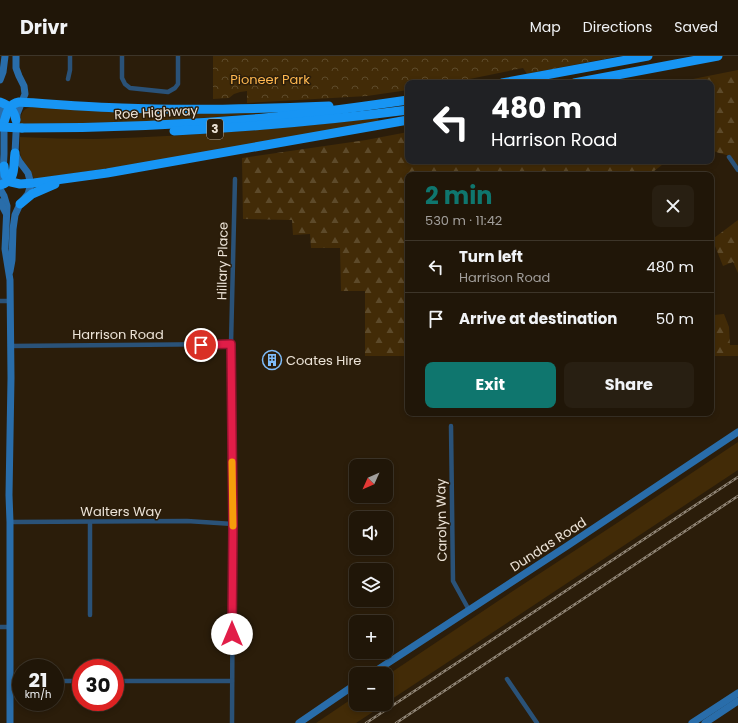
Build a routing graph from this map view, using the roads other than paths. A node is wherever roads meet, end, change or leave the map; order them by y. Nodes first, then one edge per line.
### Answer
1 (5, 56) edge
2 (16, 56) edge
3 (70, 56) edge
4 (122, 56) edge
5 (178, 56) edge
6 (648, 56) edge
7 (718, 56) edge
8 (68, 79) dead end
9 (0, 80) edge
10 (518, 80) edge
11 (590, 80) edge
12 (23, 98) junction
13 (405, 100) edge
14 (0, 102) edge
15 (372, 106) junction
16 (10, 107) junction
17 (0, 108) edge
18 (405, 110) edge
19 (16, 120) junction
20 (405, 121) edge
21 (2, 125) edge
22 (22, 131) junction
23 (0, 133) edge
24 (16, 152) junction
25 (729, 157) dead end
26 (2, 165) edge
27 (738, 170) edge
28 (235, 179) dead end
29 (66, 180) junction
30 (4, 181) edge
31 (31, 184) junction
32 (0, 185) edge
33 (0, 189) edge
34 (0, 202) edge
35 (20, 204) junction
36 (6, 213) junction
37 (9, 276) junction
38 (0, 301) edge
39 (10, 301) junction
40 (231, 344) junction
41 (10, 346) junction
42 (451, 426) dead end
43 (738, 432) edge
44 (10, 522) junction
45 (90, 522) junction
46 (233, 524) junction
47 (469, 610) junction
48 (90, 615) dead end
49 (0, 627) edge
50 (10, 627) junction
51 (382, 667) edge
52 (507, 679) dead end
53 (10, 680) joint
54 (124, 680) edge
55 (232, 681) junction
56 (349, 689) edge
57 (738, 693) edge
58 (738, 701) edge
59 (10, 723) edge
60 (232, 723) edge
61 (299, 723) edge
62 (537, 723) edge
63 (692, 723) edge
64 (704, 723) edge

1 - 9 main road
2 - 12 main road
3 - 8 street
4 - 5 street
6 - 10 highway
7 - 11 highway
12 - 15 highway
12 - 16 highway
12 - 19 main road
13 - 15 highway, Roe Highway / 3
14 - 16 highway
15 - 22 highway, Roe Highway / 3
16 - 19 highway
16 - 21 highway
17 - 21 main road
18 - 22 highway, Roe Highway / 3
19 - 24 main road
20 - 29 highway
21 - 22 highway, Roe Highway / 3, bridge
21 - 26 main road
22 - 23 highway, Roe Highway / 3
24 - 30 highway
24 - 31 main road
25 - 27 street
26 - 30 highway
28 - 40 street, Hillary Place
29 - 31 highway
29 - 35 highway
30 - 31 highway
30 - 32 highway
31 - 35 main road
33 - 36 main road
34 - 36 main road
35 - 37 main road
36 - 37 main road
37 - 39 main road
38 - 39 street
39 - 41 main road
40 - 41 street, Harrison Road
40 - 46 street
41 - 44 main road
42 - 47 street, Carolyn Way
43 - 47 main road, Dundas Road
44 - 45 street, Walters Way
44 - 50 main road
45 - 46 street, Walters Way
45 - 48 street
46 - 55 street
47 - 51 main road, Dundas Road
49 - 50 street
50 - 53 main road
52 - 62 street
53 - 59 main road
54 - 55 street
55 - 60 street
56 - 61 main road
57 - 63 main road
58 - 64 main road

